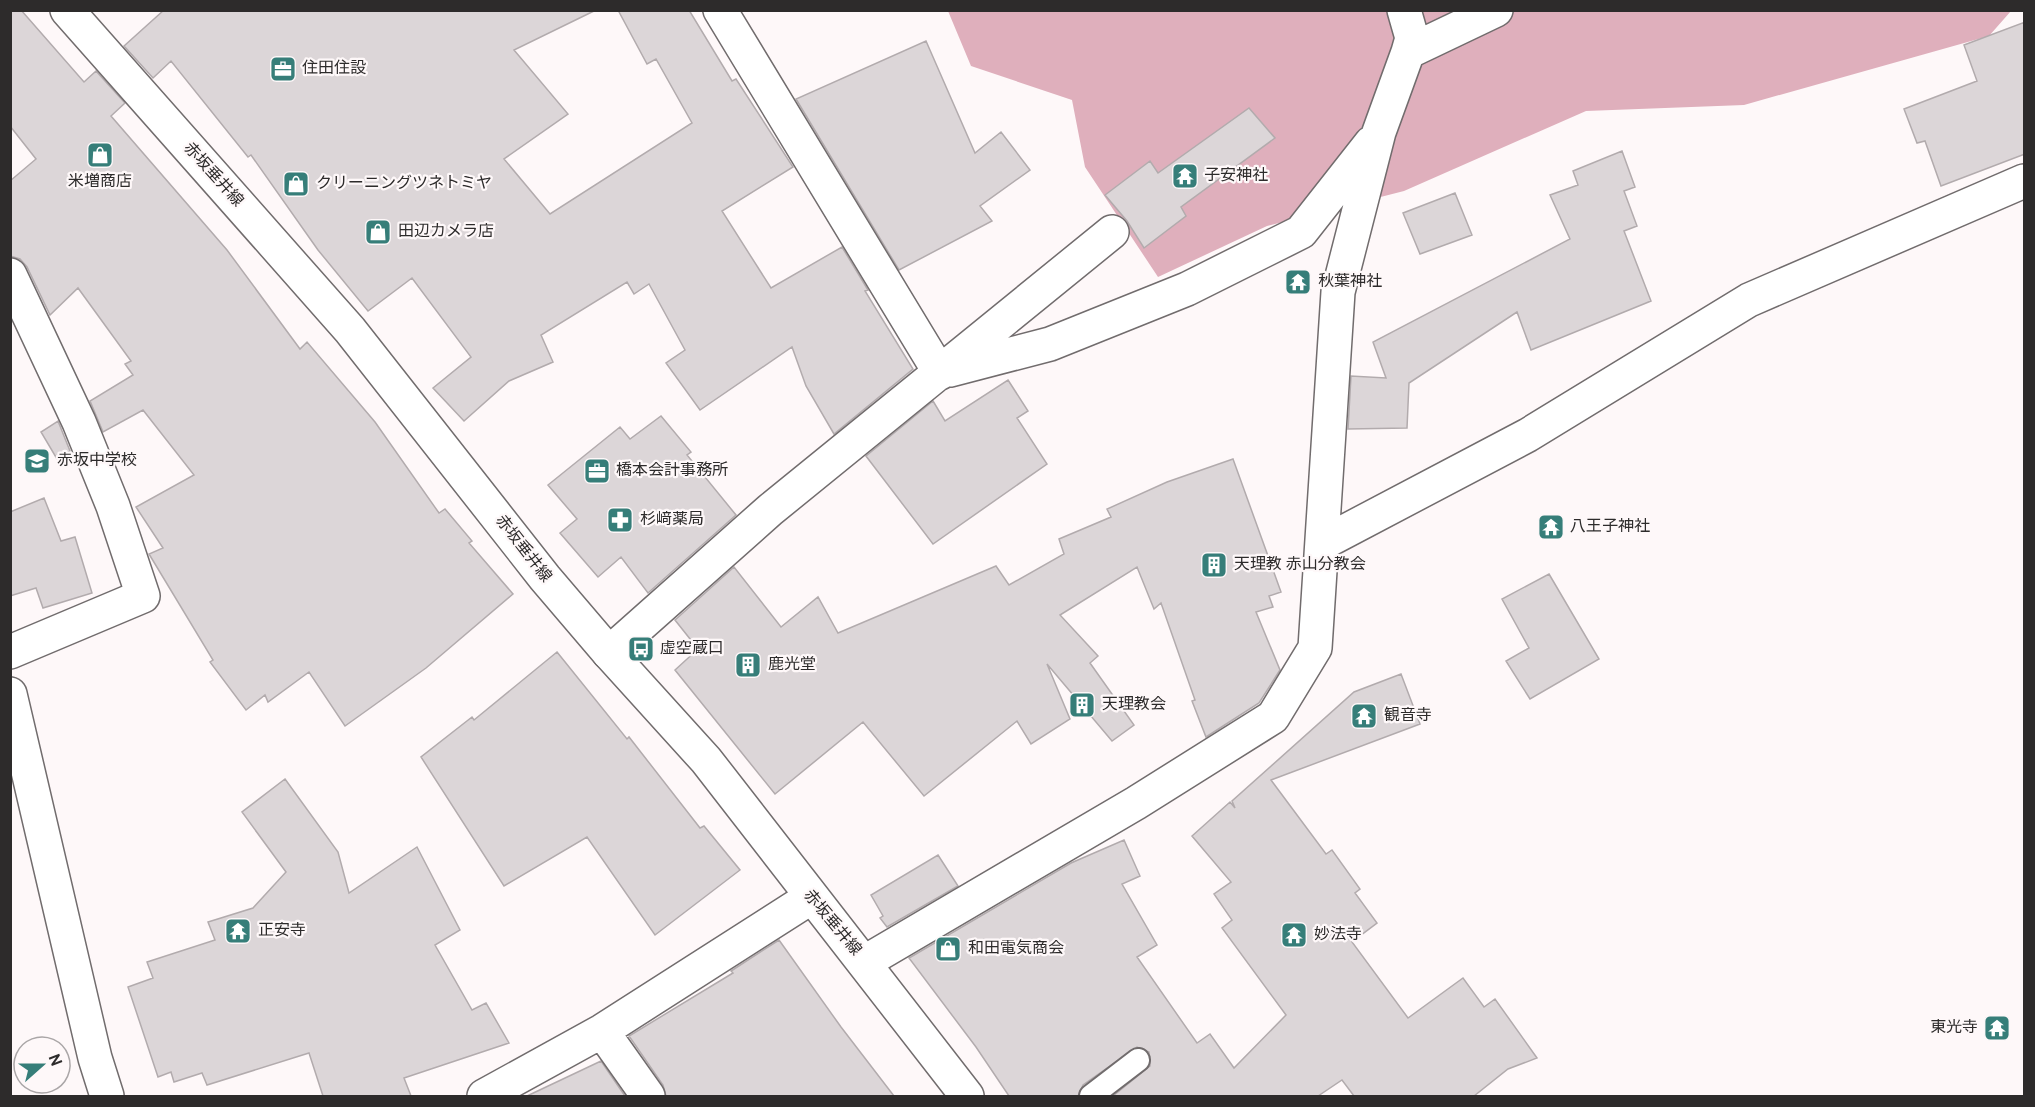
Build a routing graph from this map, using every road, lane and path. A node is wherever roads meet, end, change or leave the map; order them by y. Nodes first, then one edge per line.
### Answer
1 (67, 10) edge
2 (720, 10) edge
3 (1404, 10) edge
4 (1496, 10) edge
5 (1408, 51) junction
6 (1379, 132) junction
7 (2022, 186) edge
8 (1112, 232) dead end
9 (10, 275) edge
10 (940, 373) junction
11 (1323, 543) junction
12 (10, 652) edge
13 (609, 653) junction
14 (10, 694) edge
15 (810, 898) junction
16 (865, 962) junction
17 (602, 1031) junction
18 (1138, 1060) dead end
19 (107, 1096) edge
20 (484, 1096) edge
21 (648, 1096) edge
22 (967, 1096) edge
23 (1091, 1096) edge

1 - 13 street, 赤坂垂井線
2 - 10 street
3 - 5 street
4 - 5 street
5 - 6 street
6 - 10 street
6 - 11 street
7 - 11 street
8 - 10 street
9 - 12 street
10 - 13 street
11 - 16 street
13 - 15 street, 赤坂垂井線
14 - 19 street
15 - 16 street, 赤坂垂井線
15 - 17 street
16 - 22 street, 赤坂垂井線
17 - 20 street
17 - 21 street
18 - 23 lane

